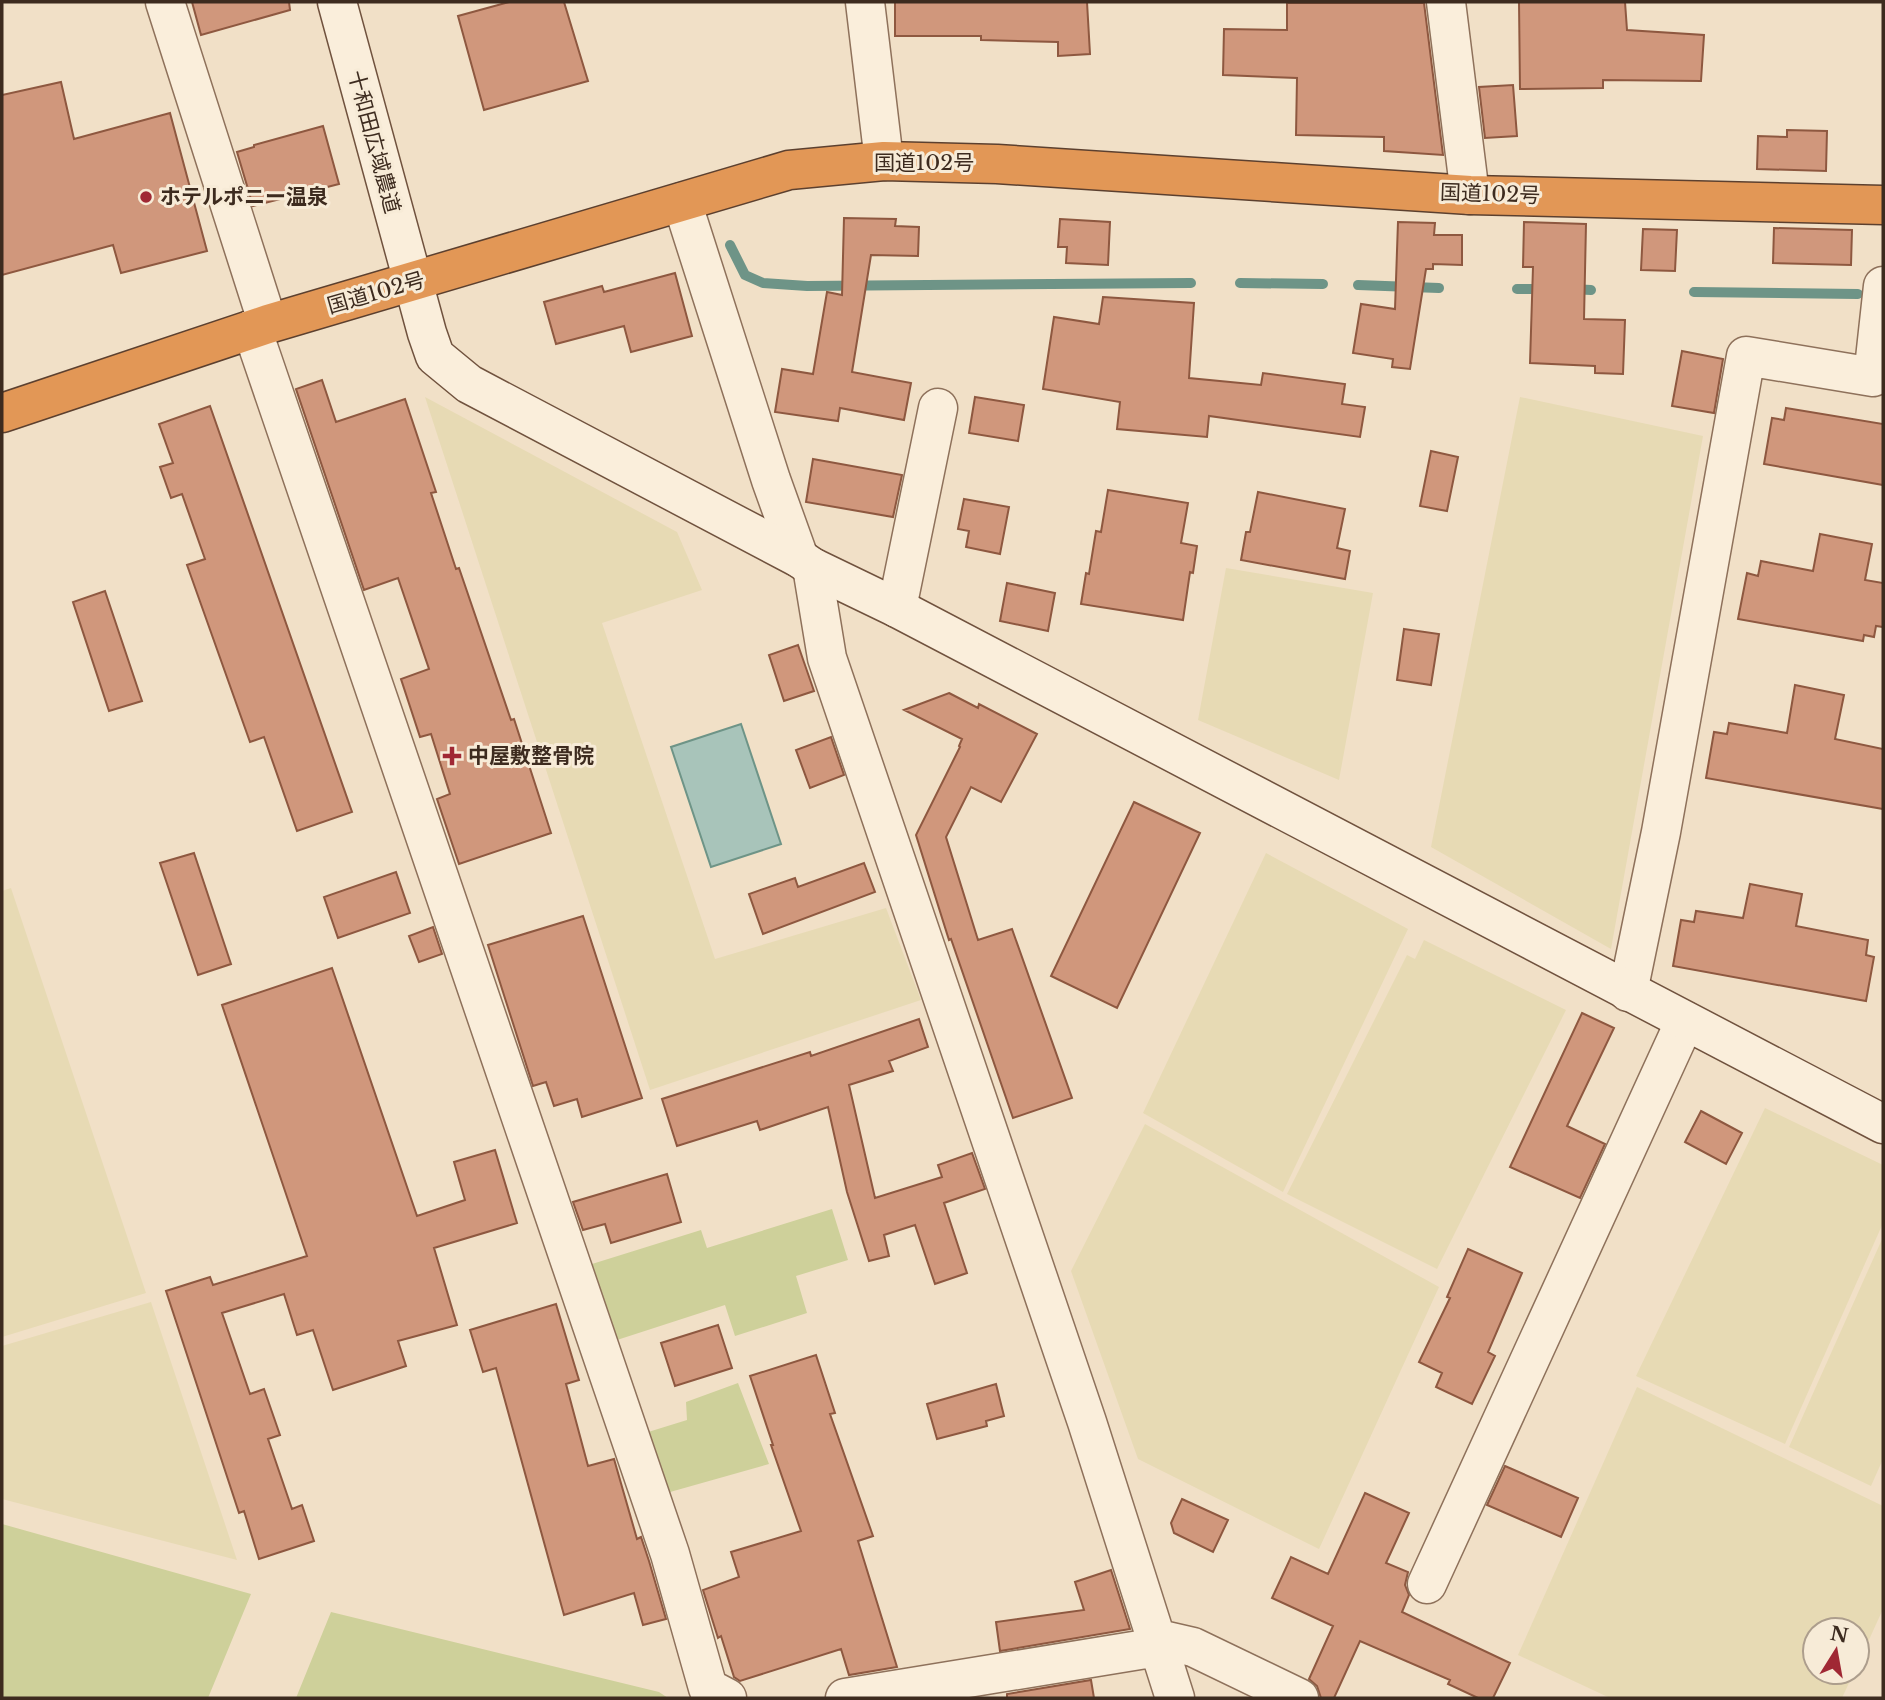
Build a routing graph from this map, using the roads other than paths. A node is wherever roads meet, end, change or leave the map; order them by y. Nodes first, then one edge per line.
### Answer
1 (165, 2) edge
2 (337, 2) edge
3 (865, 2) edge
4 (1446, 2) edge
5 (884, 161) junction
6 (1470, 195) junction
7 (681, 202) junction
8 (1883, 205) edge
9 (413, 282) junction
10 (1883, 285) edge
11 (260, 327) junction
12 (938, 408) dead end
13 (2, 413) edge
14 (805, 563) junction
15 (897, 608) junction
16 (1628, 992) junction
17 (1685, 1021) junction
18 (1883, 1124) edge
19 (1427, 1584) dead end
20 (1156, 1642) junction
21 (727, 1698) edge
22 (845, 1698) edge
23 (1175, 1698) edge
24 (1299, 1698) edge

1 - 11 street
2 - 9 street, 十和田広域農道
3 - 5 street
4 - 6 street
5 - 6 highway, 国道102号
5 - 7 highway, 国道102号
6 - 8 highway, 国道102号
7 - 9 highway, 国道102号
7 - 14 street
9 - 11 highway, 国道102号
9 - 14 street, 十和田広域農道
10 - 16 street
11 - 13 highway, 国道102号
11 - 21 street
12 - 15 street
14 - 15 street, 十和田広域農道
14 - 20 street
15 - 16 street, 十和田広域農道
16 - 17 street, 十和田広域農道
17 - 18 street, 十和田広域農道
17 - 19 street
20 - 22 street
20 - 23 street
20 - 24 street

